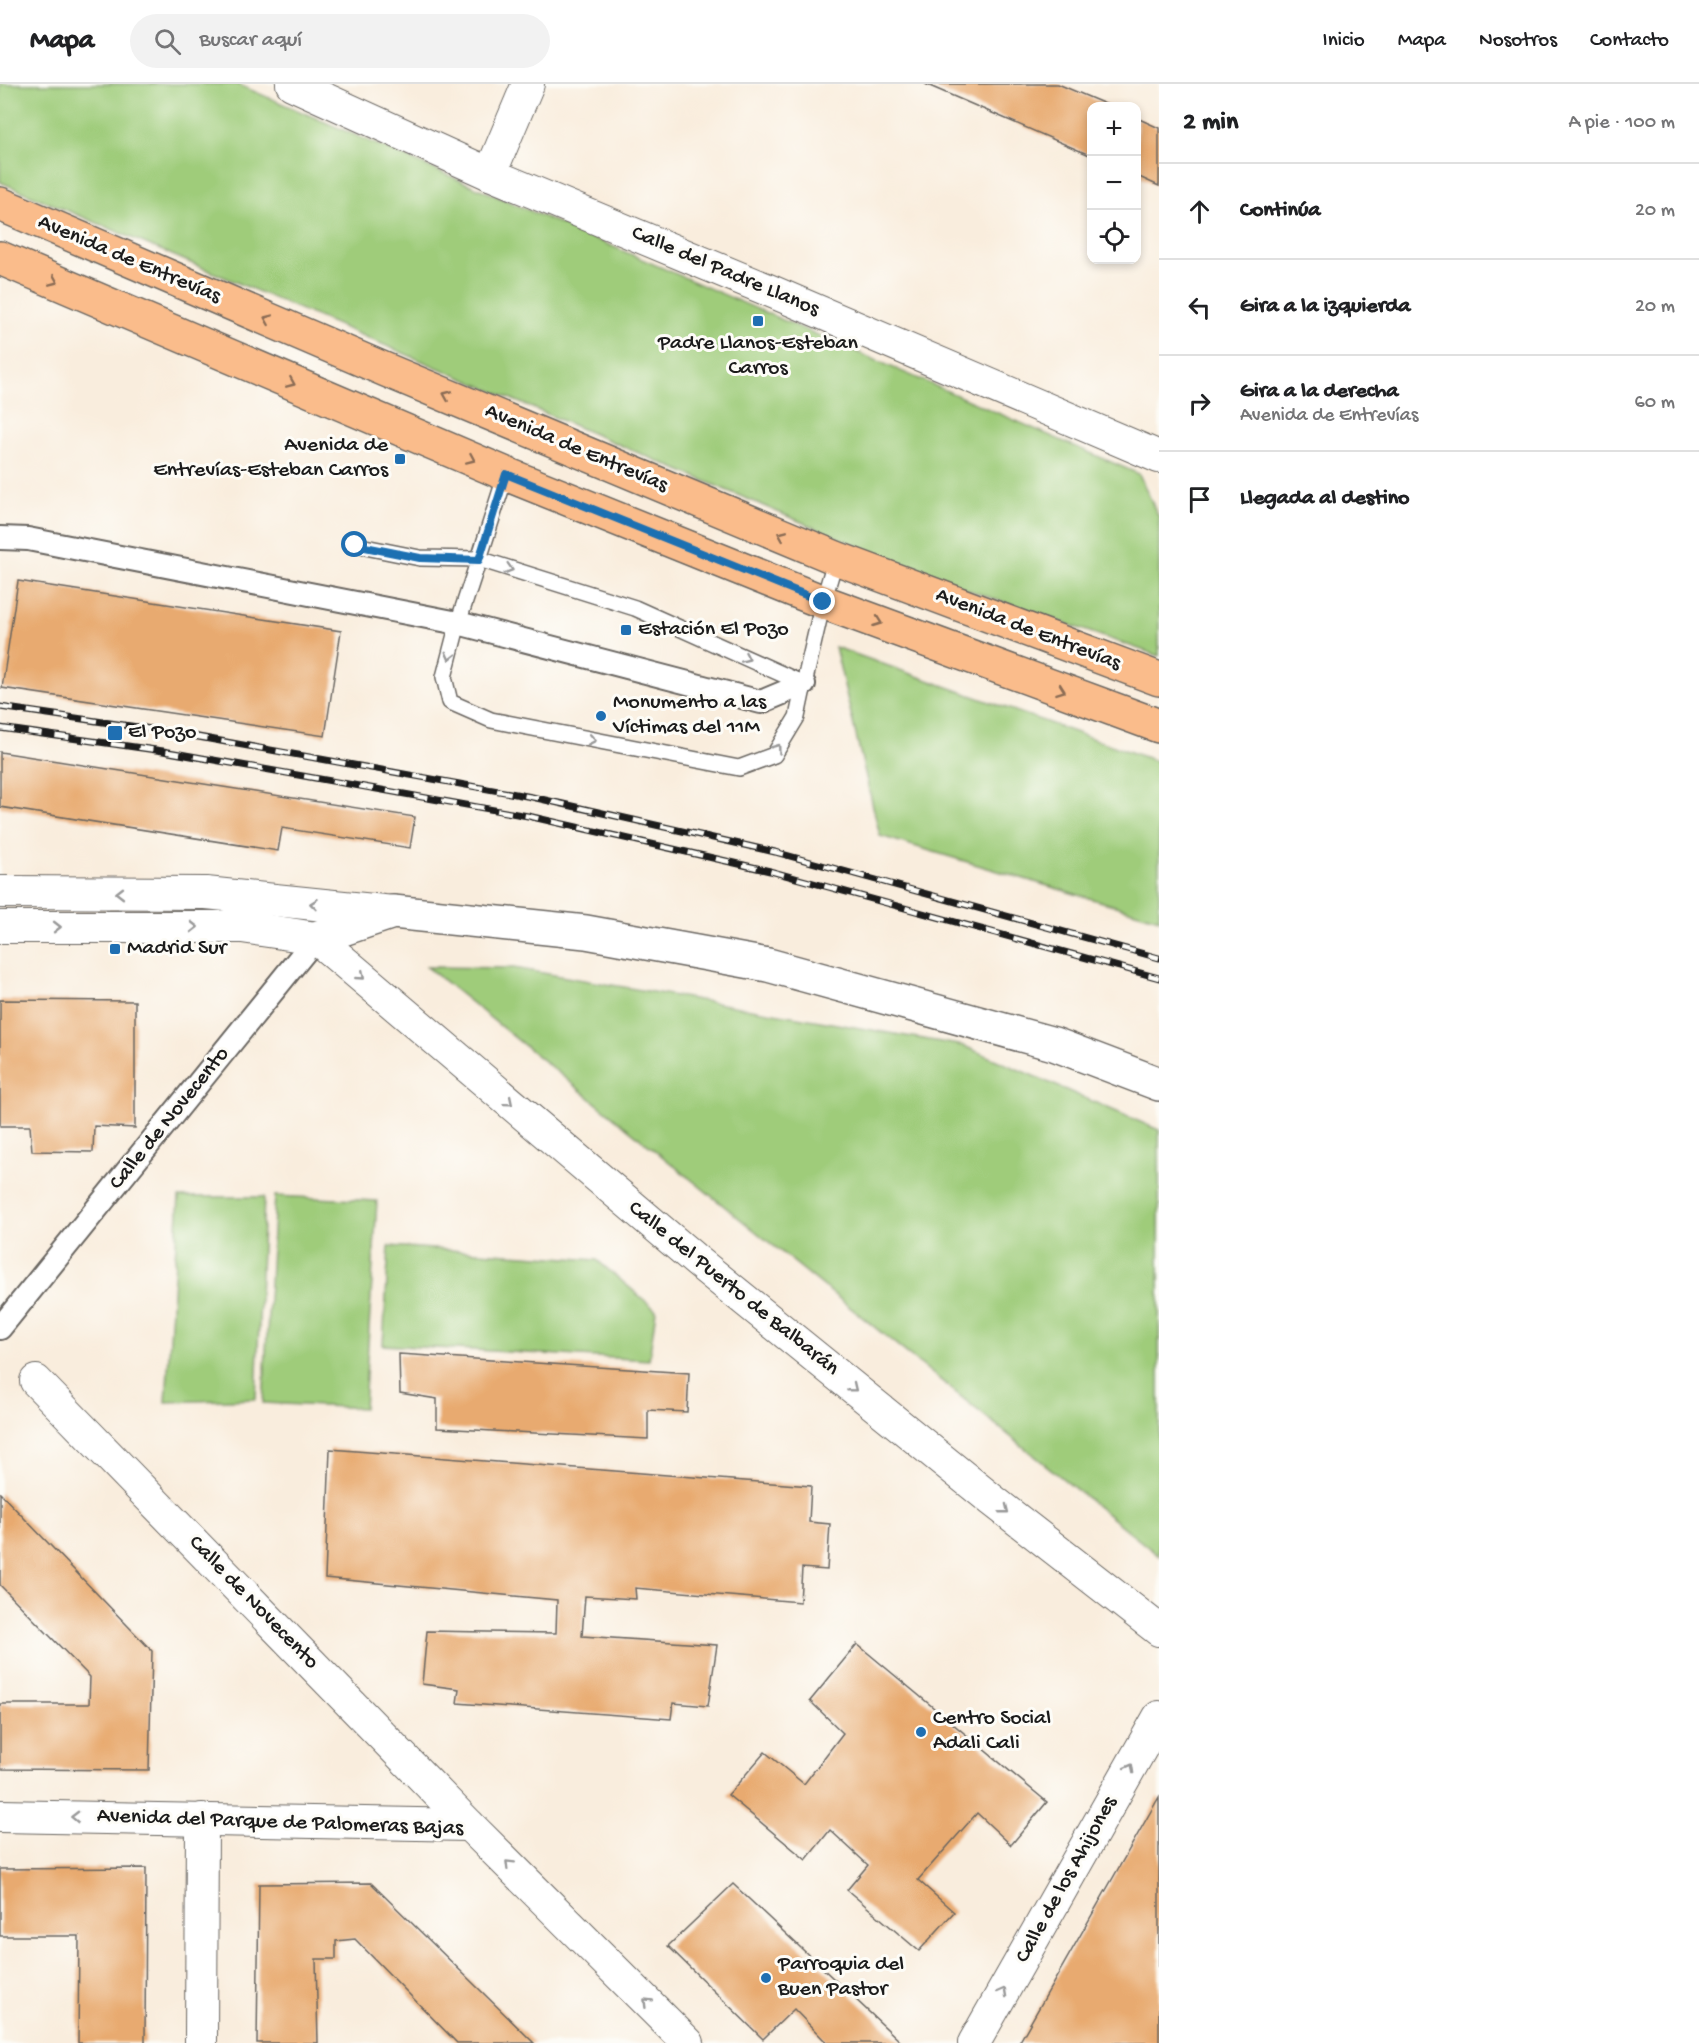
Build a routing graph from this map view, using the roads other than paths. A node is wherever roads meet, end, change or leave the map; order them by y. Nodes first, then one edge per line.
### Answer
1 (292, 84) edge
2 (528, 84) edge
3 (490, 174) junction
4 (0, 204) edge
5 (0, 258) edge
6 (1159, 457) edge
7 (506, 474) junction
8 (0, 538) edge
9 (355, 545) dead end
10 (836, 558) junction
11 (479, 560) junction
12 (823, 602) junction
13 (458, 623) junction
14 (1159, 679) edge
15 (804, 684) junction
16 (1159, 726) edge
17 (0, 892) edge
18 (393, 912) junction
19 (0, 927) edge
20 (316, 938) junction
21 (1159, 1084) edge
22 (0, 1328) edge
23 (36, 1381) dead end
24 (1159, 1630) edge
25 (1159, 1717) edge
26 (0, 1816) edge
27 (202, 1819) junction
28 (469, 1825) junction
29 (201, 2043) edge
30 (688, 2043) edge
31 (974, 2043) edge

1 - 3 street, Calle del Padre Llanos
2 - 3 street
3 - 6 street, Calle del Padre Llanos
10 -> 4 main road, Avenida de Entrevías
5 -> 7 main road, Avenida de Entrevías
7 - 11 lane
7 - 12 main road, Avenida de Entrevías
8 - 13 street
9 - 11 lane
10 - 12 lane
10 - 14 main road, Avenida de Entrevías
11 - 13 lane
11 -> 15 lane
12 - 15 lane
12 -> 16 main road, Avenida de Entrevías
13 - 15 street
13 -> 15 lane
18 -> 17 street
18 - 20 street
18 - 21 street
19 -> 20 street
20 - 22 street, Calle de Novecento
20 -> 24 street, Calle del Puerto de Balbarán
23 - 28 street, Calle de Novecento
31 -> 25 street, Calle de los Ahijones
27 -> 26 street, Avenida del Parque de Palomeras Bajas
27 - 28 street, Avenida del Parque de Palomeras Bajas
27 - 29 street
30 -> 28 street, Avenida del Parque de Palomeras Bajas

